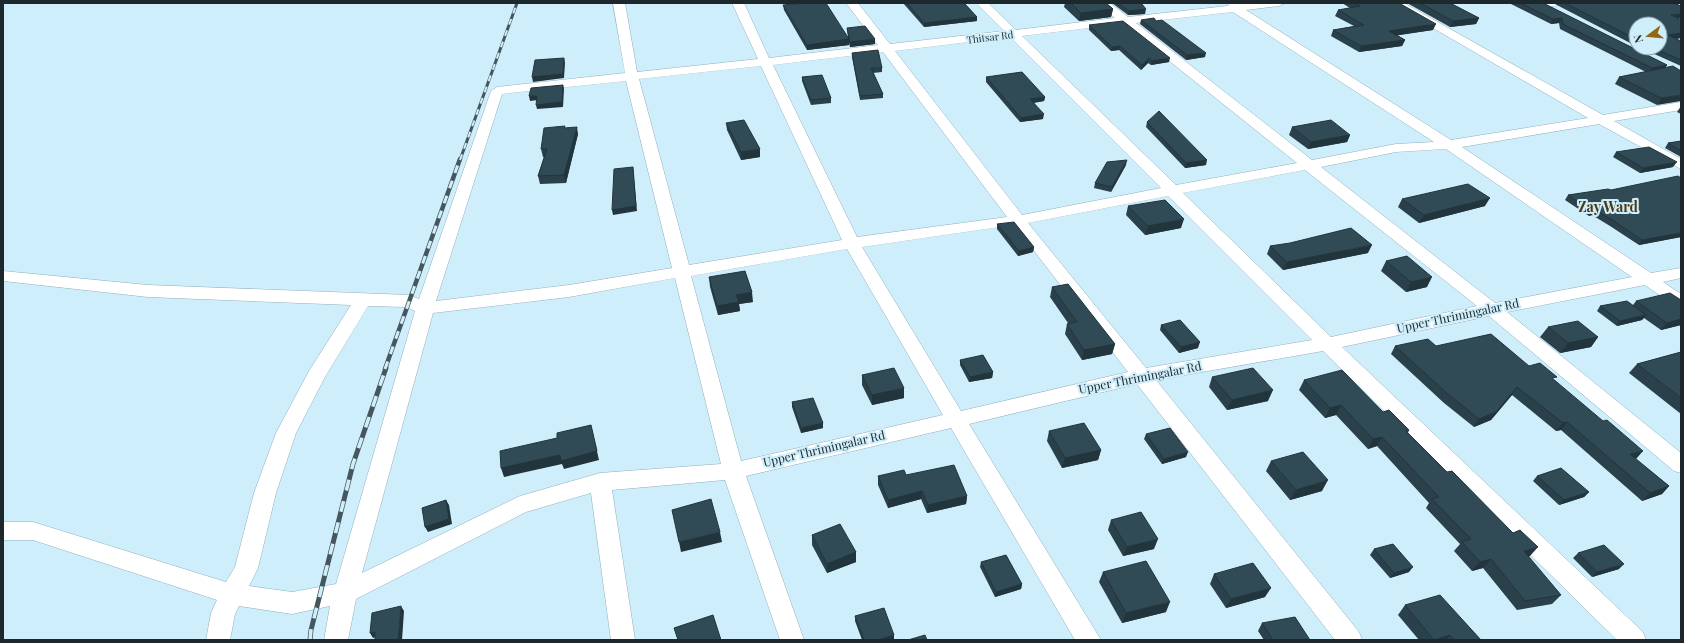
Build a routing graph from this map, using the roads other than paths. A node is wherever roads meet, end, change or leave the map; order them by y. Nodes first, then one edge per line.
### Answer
1 (619, 3) edge
2 (738, 3) edge
3 (852, 3) edge
4 (982, 3) edge
5 (1104, 3) edge
6 (1279, 3) edge
7 (1396, 3) edge
8 (1560, 3) edge
9 (1543, 4) edge
10 (1232, 6) edge
11 (1565, 15) edge
12 (1126, 21) junction
13 (1015, 34) junction
14 (886, 49) junction
15 (765, 62) junction
16 (632, 78) junction
17 (1681, 106) edge
18 (1602, 119) junction
19 (1449, 146) junction
20 (1308, 164) junction
21 (1681, 165) edge
22 (1172, 190) junction
23 (1018, 220) junction
24 (852, 243) junction
25 (683, 271) junction
26 (1681, 273) edge
27 (3, 276) edge
28 (1647, 279) junction
29 (363, 300) junction
30 (1681, 302) edge
31 (426, 308) junction
32 (1492, 309) junction
33 (1327, 344) junction
34 (1142, 376) junction
35 (955, 418) junction
36 (1681, 465) edge
37 (733, 471) junction
38 (600, 482) junction
39 (3, 531) edge
40 (345, 593) junction
41 (233, 596) junction
42 (218, 640) edge
43 (336, 640) edge
44 (623, 640) edge
45 (792, 640) edge
46 (1089, 640) edge
47 (1350, 640) edge
48 (1634, 640) edge

1 - 16 street
2 - 15 street
3 - 14 street
4 - 13 street
5 - 12 street
6 - 10 street, Thitsar Rd
7 - 18 street
8 - 9 street
9 - 11 street
10 - 12 street, Thitsar Rd
10 - 19 street
12 - 13 street, Thitsar Rd
12 - 20 street
13 - 14 street, Thitsar Rd
13 - 22 street
14 - 15 street, Thitsar Rd
14 - 23 street
15 - 16 street, Thitsar Rd
15 - 24 street
16 - 25 street
16 - 31 street, Thitsar Rd
17 - 18 street
18 - 19 street
18 - 21 street
19 - 20 street
19 - 28 street
20 - 22 street
20 - 32 street
22 - 23 street
22 - 33 street
23 - 24 street
23 - 34 street
24 - 25 street
24 - 35 street
25 - 31 street
25 - 37 street
26 - 28 street, Upper Thrimingalar Rd
27 - 29 street
28 - 30 street
28 - 32 street, Upper Thrimingalar Rd
29 - 31 street
29 - 41 street
31 - 40 street
32 - 33 street, Upper Thrimingalar Rd
32 - 36 street
33 - 34 street, Upper Thrimingalar Rd
33 - 48 street
34 - 35 street, Upper Thrimingalar Rd
34 - 47 street
35 - 37 street, Upper Thrimingalar Rd
35 - 46 street
37 - 38 street, Upper Thrimingalar Rd
37 - 45 street
38 - 40 street, Upper Thrimingalar Rd
38 - 44 street
39 - 41 street, Upper Thrimingalar Rd
40 - 41 street, Upper Thrimingalar Rd
40 - 43 street
41 - 42 street

